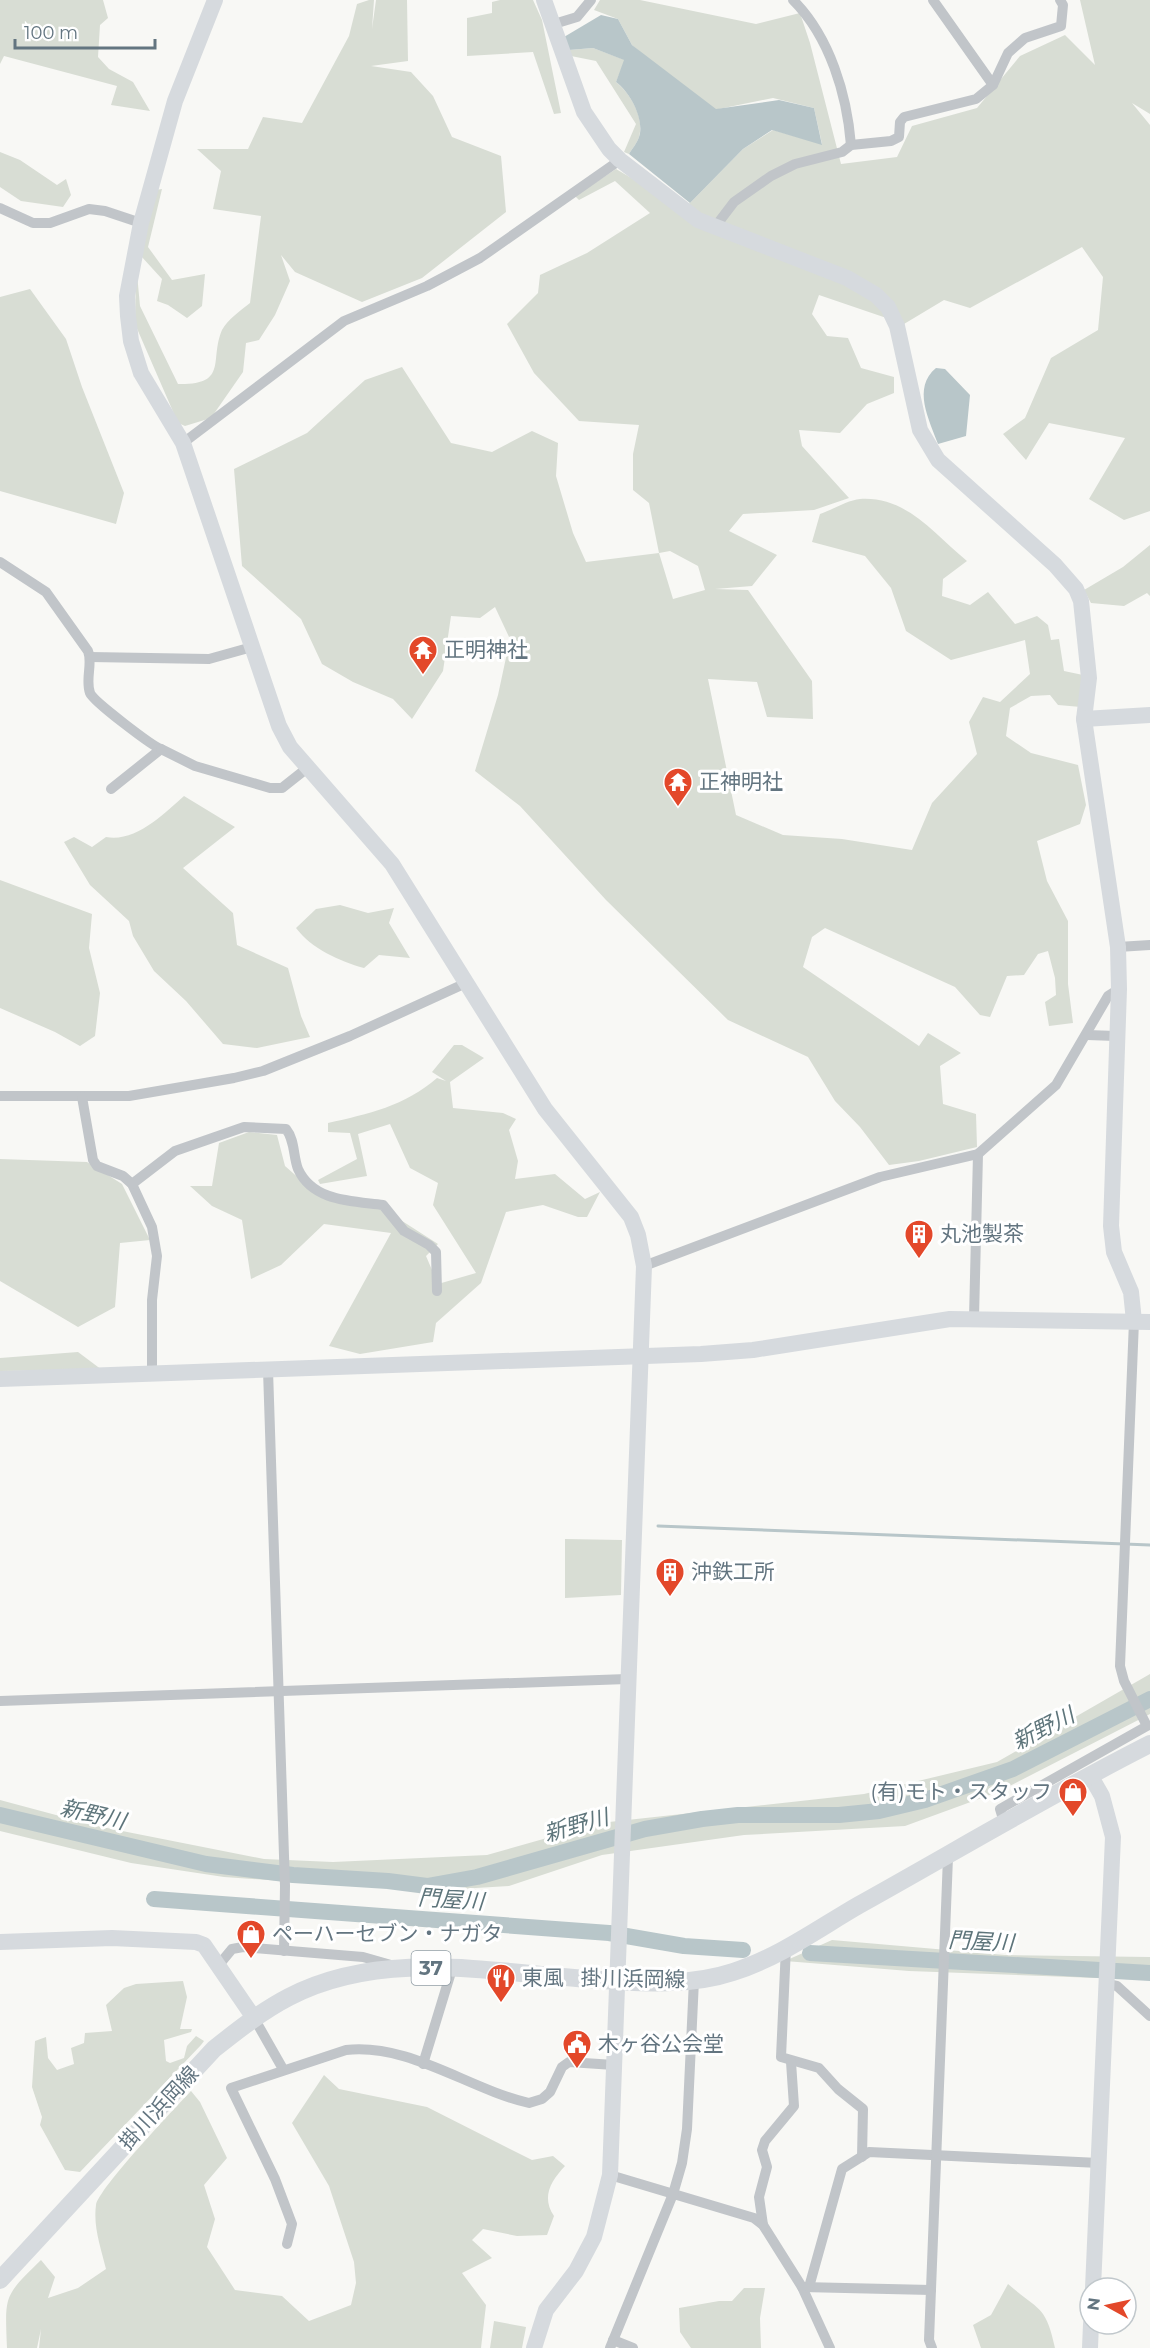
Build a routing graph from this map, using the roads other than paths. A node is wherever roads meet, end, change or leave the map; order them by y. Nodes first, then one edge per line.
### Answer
1 (215, 0) edge
2 (544, 0) edge
3 (591, 0) edge
4 (794, 0) edge
5 (933, 0) edge
6 (1060, 0) edge
7 (554, 24) junction
8 (993, 85) junction
9 (851, 145) junction
10 (620, 160) junction
11 (0, 208) edge
12 (141, 222) junction
13 (715, 227) junction
14 (183, 443) junction
15 (0, 562) edge
16 (252, 647) junction
17 (90, 657) junction
18 (1150, 715) edge
19 (1084, 719) junction
20 (161, 749) junction
21 (306, 769) junction
22 (111, 789) dead end
23 (1150, 945) edge
24 (1118, 947) junction
25 (466, 983) junction
26 (1119, 989) junction
27 (1087, 1035) junction
28 (1116, 1036) junction
29 (0, 1096) edge
30 (82, 1097) junction
31 (978, 1154) junction
32 (132, 1184) junction
33 (644, 1266) junction
34 (436, 1291) dead end
35 (974, 1318) junction
36 (1142, 1322) edge
37 (642, 1357) junction
38 (268, 1370) junction
39 (152, 1374) junction
40 (0, 1379) edge
41 (627, 1679) junction
42 (278, 1691) junction
43 (0, 1701) edge
44 (1150, 1744) edge
45 (1090, 1775) junction
46 (1004, 1822) junction
47 (948, 1857) junction
48 (0, 1942) edge
49 (786, 1947) junction
50 (284, 1950) junction
51 (218, 1966) junction
52 (399, 1968) junction
53 (452, 1969) junction
54 (694, 1980) junction
55 (617, 1981) junction
56 (1107, 1984) junction
57 (1150, 2016) edge
58 (254, 2018) junction
59 (791, 2062) junction
60 (423, 2064) junction
61 (614, 2064) junction
62 (283, 2069) junction
63 (937, 2155) junction
64 (862, 2157) junction
65 (1099, 2163) junction
66 (610, 2175) junction
67 (673, 2194) junction
68 (763, 2225) junction
69 (287, 2244) dead end
70 (1094, 2276) edge
71 (0, 2280) edge
72 (806, 2287) junction
73 (931, 2290) junction
74 (612, 2344) edge
75 (534, 2348) edge
76 (633, 2348) edge
77 (830, 2348) edge
78 (932, 2348) edge

1 - 12 street
2 - 7 street
3 - 7 street
4 - 9 street
5 - 8 street
6 - 8 street
7 - 10 street
8 - 9 street
9 - 13 street
10 - 13 street
10 - 14 street
11 - 12 street
12 - 14 street
13 - 19 street
14 - 16 street
15 - 17 street
16 - 17 street
16 - 21 street
17 - 20 street
18 - 19 street
19 - 24 street
20 - 21 street
20 - 22 street
21 - 25 street
23 - 24 street
24 - 26 street
25 - 30 street
25 - 33 street
26 - 27 street
26 - 28 street
27 - 28 street
27 - 31 street
28 - 36 street
29 - 30 street
30 - 32 street
31 - 33 street
31 - 35 street
32 - 34 street
32 - 39 street
33 - 37 street
35 - 36 street
35 - 37 street
36 - 46 street
37 - 38 street
37 - 41 street
38 - 39 street
38 - 42 street
39 - 40 street
41 - 42 street
41 - 55 street
42 - 43 street
42 - 50 street
44 - 45 main road, 掛川浜岡線 / 37
45 - 46 main road, 掛川浜岡線 / 37
45 - 56 street
46 - 47 main road, 掛川浜岡線 / 37
47 - 49 main road, 掛川浜岡線 / 37
47 - 63 street
48 - 51 street
49 - 54 main road, 掛川浜岡線 / 37
49 - 59 street
50 - 51 street
50 - 52 street
51 - 58 street
52 - 53 main road, 掛川浜岡線 / 37
52 - 58 main road, 掛川浜岡線 / 37
53 - 55 main road, 掛川浜岡線 / 37
53 - 60 street
54 - 55 main road, 掛川浜岡線 / 37
54 - 67 street
55 - 61 street
56 - 57 street
56 - 65 street
58 - 62 street
58 - 71 main road, 掛川浜岡線 / 37
59 - 64 street
59 - 68 street
60 - 61 street
60 - 62 street
61 - 66 street
62 - 69 street
63 - 64 street
63 - 65 street
63 - 73 street
64 - 72 street
65 - 70 street
66 - 67 street
66 - 75 street
67 - 68 street
67 - 74 street
68 - 72 street
72 - 73 street
72 - 77 street
73 - 78 street
74 - 76 street

